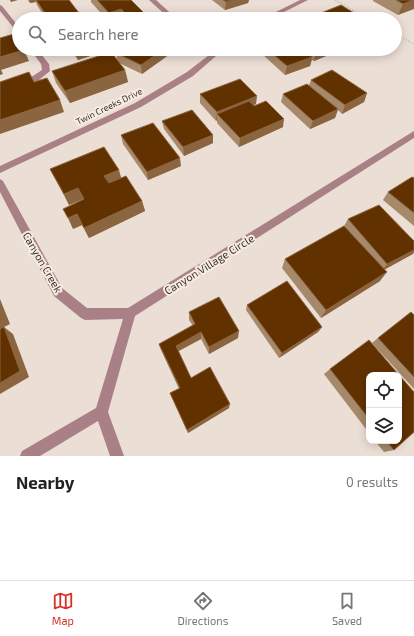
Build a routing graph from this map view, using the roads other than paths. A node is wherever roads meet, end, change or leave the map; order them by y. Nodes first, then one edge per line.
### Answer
1 (152, 0) edge
2 (305, 0) edge
3 (0, 7) edge
4 (166, 12) edge
5 (280, 12) edge
6 (12, 22) edge
7 (39, 56) edge
8 (212, 56) edge
9 (0, 92) edge
10 (414, 134) edge
11 (0, 170) edge
12 (0, 183) edge
13 (130, 313) junction
14 (101, 412) junction
15 (27, 456) edge
16 (117, 456) edge

1 - 4 street
2 - 5 street
3 - 6 street
7 - 9 street
8 - 11 street, Twin Creeks Drive
10 - 13 street, Canyon Village Circle
12 - 13 street, Canyon Creek
13 - 14 street
14 - 15 street
14 - 16 street

